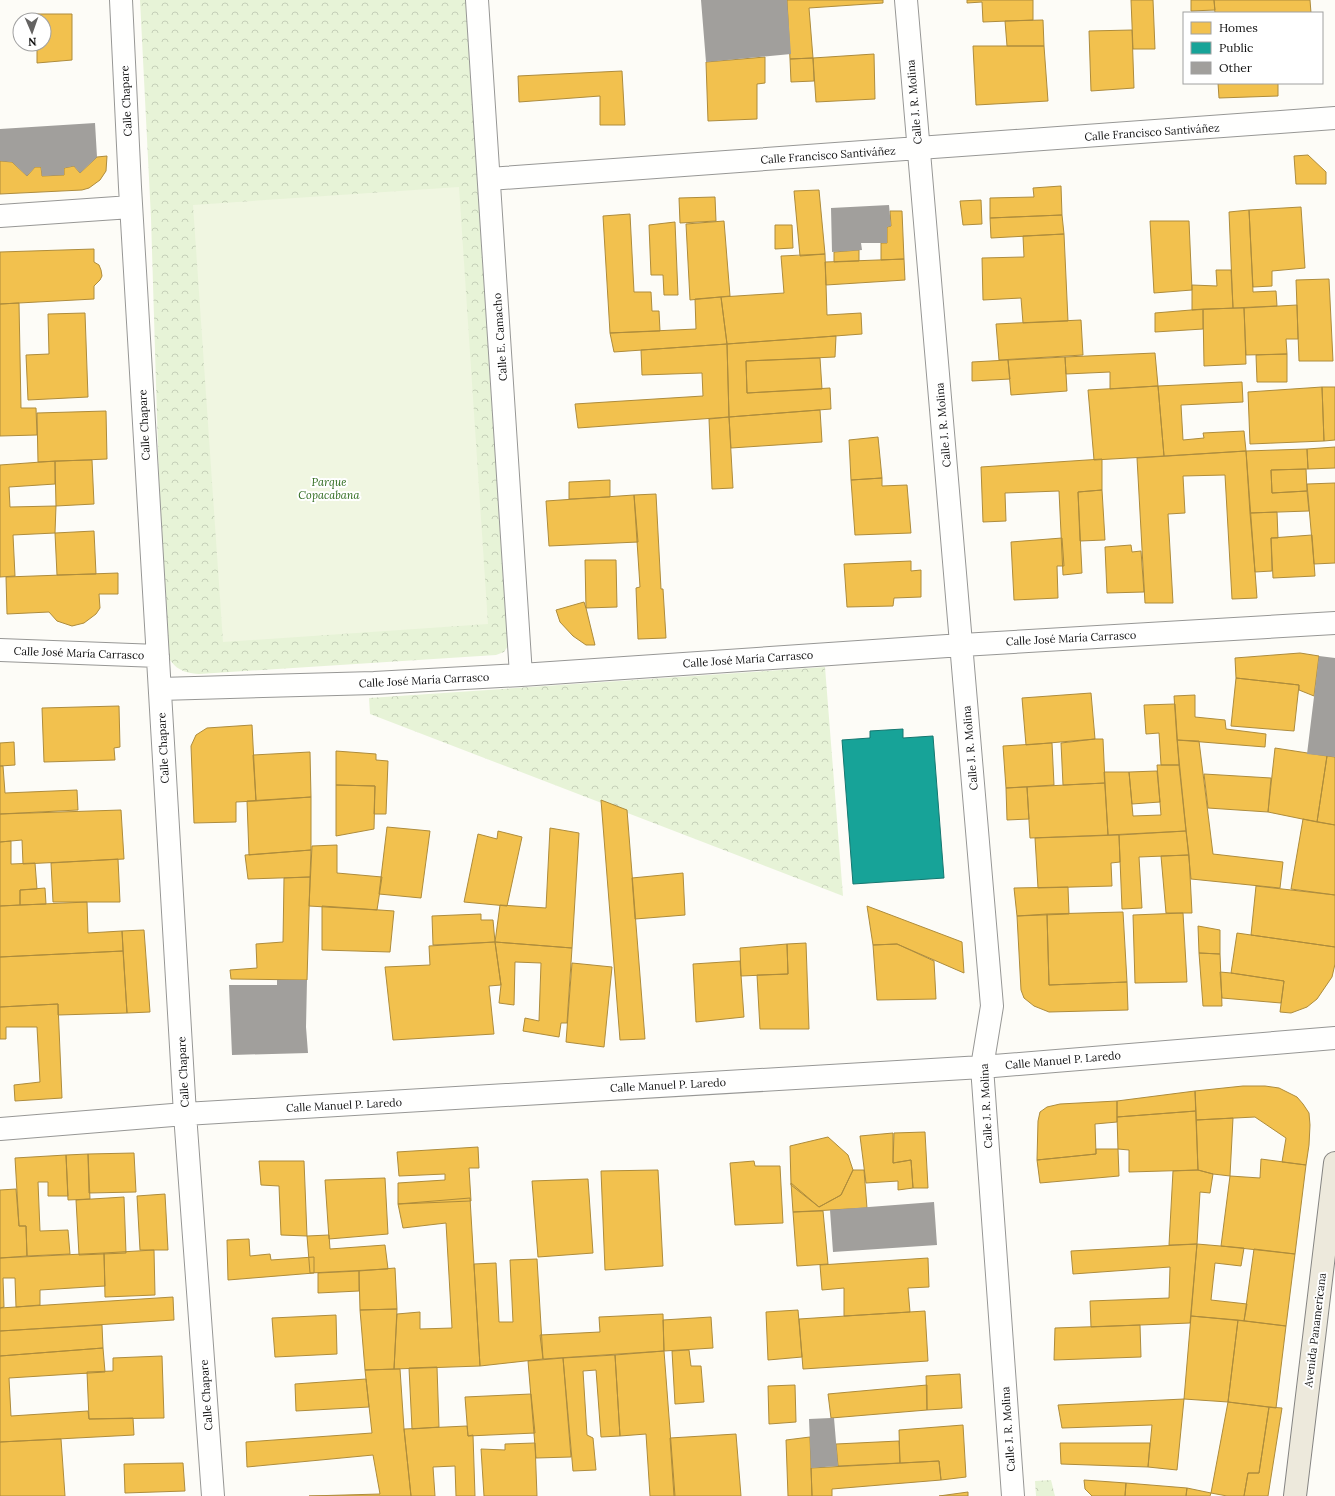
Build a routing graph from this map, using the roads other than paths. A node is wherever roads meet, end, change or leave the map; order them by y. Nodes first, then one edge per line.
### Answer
1 (121, 0) edge
2 (477, 0) edge
3 (906, 0) edge
4 (1335, 118) edge
5 (918, 149) junction
6 (489, 179) junction
7 (131, 207) junction
8 (0, 216) edge
9 (1335, 623) edge
10 (962, 645) junction
11 (0, 650) edge
12 (158, 656) junction
13 (522, 675) junction
14 (160, 689) junction
15 (1335, 1038) edge
16 (982, 1067) junction
17 (185, 1114) junction
18 (0, 1129) edge
19 (1335, 1163) edge
20 (213, 1496) edge
21 (1013, 1496) edge
22 (1295, 1496) edge

1 - 7 street, Calle Chapare
2 - 6 street, Calle E. Camacho
3 - 5 street, Calle J. R. Molina
4 - 5 street, Calle Francisco Santiváñez
5 - 6 street, Calle Francisco Santiváñez
5 - 10 street, Calle J. R. Molina
6 - 13 street, Calle E. Camacho
7 - 8 street
7 - 12 street, Calle Chapare
9 - 10 street, Calle José María Carrasco
10 - 13 street, Calle José María Carrasco
10 - 16 street, Calle J. R. Molina
11 - 12 street, Calle José María Carrasco
12 - 14 street, Calle Chapare
13 - 14 street, Calle José María Carrasco
14 - 17 street, Calle Chapare
15 - 16 street, Calle Manuel P. Laredo
16 - 17 street, Calle Manuel P. Laredo
16 - 21 street, Calle J. R. Molina
17 - 18 street, Calle Manuel P. Laredo
17 - 20 street, Calle Chapare
19 - 22 main road, Avenida Panamericana

